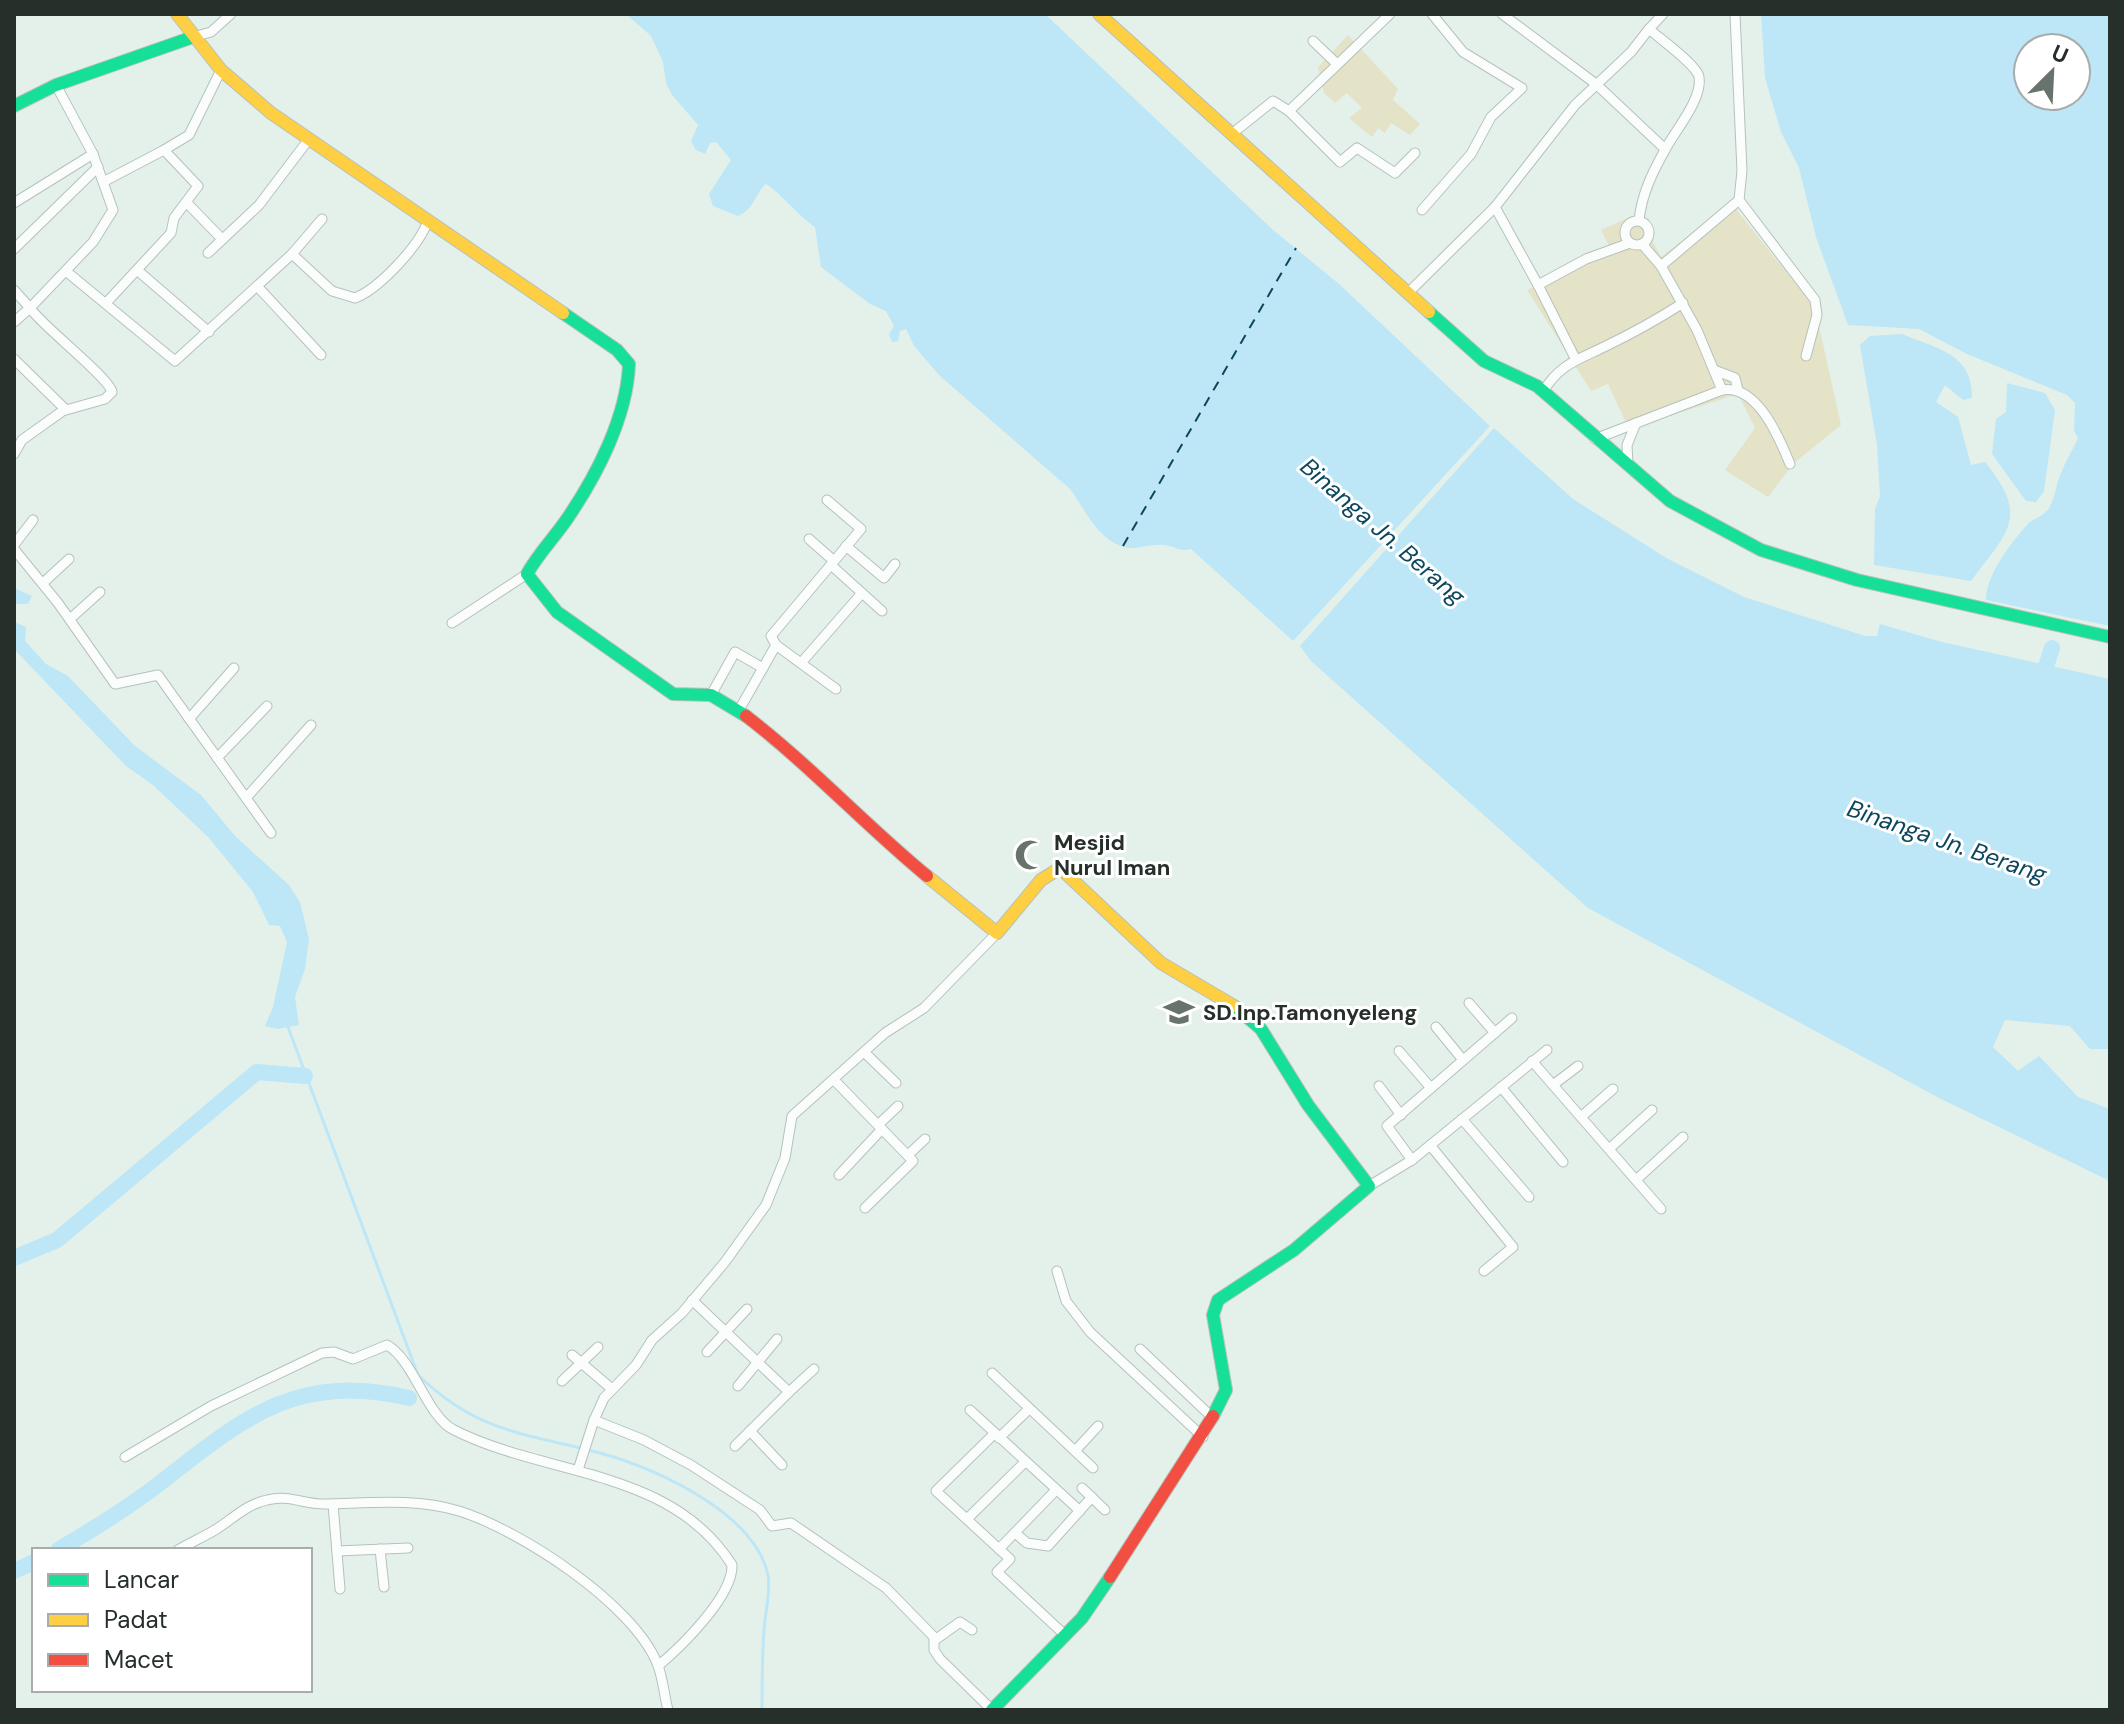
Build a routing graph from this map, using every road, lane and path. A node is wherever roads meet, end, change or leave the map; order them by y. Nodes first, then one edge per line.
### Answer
1 (177, 14) edge
2 (231, 14) edge
3 (1099, 14) edge
4 (1390, 14) edge
5 (1432, 14) edge
6 (1502, 14) edge
7 (1663, 14) edge
8 (1735, 14) edge
9 (1649, 29) junction
10 (193, 37) junction
11 (1313, 41) dead end
12 (1337, 64) junction
13 (221, 70) junction
14 (1596, 84) junction
15 (56, 85) junction
16 (14, 106) edge
17 (1289, 111) junction
18 (1233, 133) junction
19 (309, 139) junction
20 (1665, 149) junction
21 (164, 150) junction
22 (1415, 153) dead end
23 (93, 154) junction
24 (98, 167) junction
25 (105, 181) junction
26 (1739, 200) junction
27 (14, 203) edge
28 (187, 203) junction
29 (1495, 207) junction
30 (1422, 210) dead end
31 (322, 219) dead end
32 (428, 220) junction
33 (1639, 220) junction
34 (222, 239) junction
35 (1630, 243) junction
36 (1642, 244) junction
37 (14, 249) edge
38 (208, 253) dead end
39 (292, 254) junction
40 (1661, 266) junction
41 (137, 270) junction
42 (67, 272) junction
43 (1538, 285) junction
44 (257, 286) junction
45 (14, 290) edge
46 (1409, 292) junction
47 (107, 302) junction
48 (1683, 303) junction
49 (30, 308) junction
50 (14, 322) edge
51 (209, 332) junction
52 (321, 355) dead end
53 (1806, 356) dead end
54 (1575, 358) junction
55 (14, 359) edge
56 (1714, 370) junction
57 (1722, 390) junction
58 (1738, 390) junction
59 (1543, 392) junction
60 (64, 410) junction
61 (1637, 421) junction
62 (1595, 439) junction
63 (14, 454) edge
64 (1790, 464) dead end
65 (1629, 469) junction
66 (827, 500) dead end
67 (33, 520) dead end
68 (809, 539) dead end
69 (846, 546) junction
70 (14, 547) edge
71 (69, 559) dead end
72 (832, 563) junction
73 (895, 564) dead end
74 (527, 574) junction
75 (43, 583) junction
76 (100, 592) dead end
77 (862, 593) junction
78 (882, 611) dead end
79 (70, 619) junction
80 (452, 623) dead end
81 (2110, 637) edge
82 (776, 645) junction
83 (801, 663) junction
84 (234, 668) dead end
85 (763, 668) junction
86 (836, 689) dead end
87 (711, 695) junction
88 (267, 706) dead end
89 (739, 710) junction
90 (189, 719) junction
91 (311, 725) dead end
92 (217, 758) junction
93 (246, 798) junction
94 (271, 833) dead end
95 (997, 933) junction
96 (1469, 1003) dead end
97 (1512, 1018) dead end
98 (1436, 1027) dead end
99 (1495, 1033) junction
100 (1547, 1050) dead end
101 (1399, 1051) dead end
102 (864, 1052) junction
103 (1463, 1060) junction
104 (1532, 1061) junction
105 (1578, 1066) dead end
106 (834, 1080) junction
107 (896, 1083) dead end
108 (1553, 1085) junction
109 (1379, 1086) dead end
110 (1501, 1087) junction
111 (1431, 1088) junction
112 (1613, 1089) dead end
113 (898, 1106) dead end
114 (1652, 1110) dead end
115 (1401, 1115) junction
116 (1581, 1117) junction
117 (1462, 1119) junction
118 (880, 1127) junction
119 (1683, 1137) dead end
120 (925, 1139) dead end
121 (1430, 1145) junction
122 (1609, 1149) junction
123 (908, 1155) junction
124 (1412, 1160) junction
125 (1563, 1162) dead end
126 (839, 1175) dead end
127 (1636, 1180) junction
128 (1369, 1186) junction
129 (1529, 1197) dead end
130 (865, 1208) dead end
131 (1661, 1209) dead end
132 (1057, 1271) dead end
133 (1484, 1271) dead end
134 (692, 1300) junction
135 (747, 1309) dead end
136 (725, 1333) junction
137 (777, 1339) dead end
138 (598, 1347) dead end
139 (1140, 1349) dead end
140 (707, 1352) dead end
141 (572, 1355) dead end
142 (757, 1363) junction
143 (582, 1364) junction
144 (814, 1369) dead end
145 (992, 1373) dead end
146 (562, 1381) dead end
147 (738, 1386) dead end
148 (612, 1389) junction
149 (789, 1392) junction
150 (1029, 1409) junction
151 (970, 1410) dead end
152 (1213, 1418) junction
153 (593, 1423) junction
154 (1098, 1426) dead end
155 (750, 1431) junction
156 (996, 1436) junction
157 (1203, 1437) junction
158 (735, 1446) dead end
159 (1075, 1451) junction
160 (125, 1457) dead end
161 (1025, 1462) junction
162 (580, 1465) junction
163 (782, 1465) dead end
164 (1093, 1468) dead end
165 (1082, 1488) dead end
166 (1056, 1490) junction
167 (1092, 1497) junction
168 (333, 1504) junction
169 (1105, 1510) dead end
170 (1080, 1511) junction
171 (967, 1519) junction
172 (1015, 1533) junction
173 (182, 1548) edge
174 (408, 1548) dead end
175 (380, 1549) junction
176 (999, 1549) junction
177 (337, 1551) junction
178 (384, 1587) dead end
179 (340, 1589) dead end
180 (972, 1630) dead end
181 (1066, 1636) junction
182 (935, 1640) junction
183 (658, 1666) junction
184 (668, 1710) edge
185 (992, 1710) edge

1 - 10 street
2 - 10 street
3 - 18 street
4 - 12 street
5 - 30 street
6 - 14 street
7 - 9 street
8 - 26 street
9 - 14 street
9 - 20 street
10 - 13 street
10 - 15 street
11 - 12 street
12 - 17 street
13 - 19 street
13 - 21 street
14 - 20 street
14 - 29 street
15 - 16 street
15 - 23 street
17 - 18 street
17 - 22 street
18 - 46 street
19 - 32 street
19 - 34 street
20 - 33 street
21 - 25 street
21 - 28 street
23 - 24 street
23 - 27 street
24 - 25 street
24 - 37 street
25 - 42 street
26 - 40 street
26 - 53 street
28 - 34 street
28 - 41 street
29 - 43 street
29 - 46 street
31 - 39 street
32 - 39 street
32 - 74 street
33 - 35 street
33 - 36 street
34 - 38 street
35 - 36 street
35 - 43 street
36 - 40 street
39 - 44 street
40 - 48 street
41 - 47 street
41 - 51 street
42 - 47 street
42 - 49 street
43 - 54 street
44 - 51 street
44 - 52 street
45 - 49 street
46 - 59 street
47 - 51 street
48 - 54 street
48 - 56 street
49 - 50 street
49 - 60 street
54 - 59 street
55 - 60 street
56 - 57 street
56 - 58 street
57 - 58 street
57 - 61 street
58 - 64 street
59 - 62 street
60 - 63 street
61 - 62 street
61 - 65 street
62 - 65 street
65 - 81 street
66 - 69 street
67 - 70 street
68 - 72 street
69 - 72 street
69 - 73 street
70 - 75 street
71 - 75 street
72 - 77 street
72 - 82 street
74 - 80 street
74 - 87 street
75 - 79 street
76 - 79 street
77 - 78 street
77 - 83 street
79 - 90 street
82 - 83 street
82 - 85 street
83 - 86 street
84 - 90 street
85 - 87 street
85 - 89 street
87 - 89 street
88 - 92 street
89 - 95 street
90 - 92 street
91 - 93 street
92 - 93 street
93 - 94 street
95 - 102 street
95 - 128 street
96 - 99 street
97 - 99 street
98 - 103 street
99 - 103 street
100 - 104 street
101 - 111 street
102 - 106 street
102 - 107 street
103 - 111 street
104 - 108 street
104 - 110 street
105 - 108 street
106 - 118 street
106 - 134 street
108 - 116 street
109 - 115 street
110 - 117 street
110 - 125 street
111 - 115 street
112 - 116 street
113 - 118 street
114 - 122 street
115 - 124 street
116 - 122 street
117 - 121 street
117 - 129 street
118 - 123 street
118 - 126 street
119 - 127 street
120 - 123 street
121 - 124 street
121 - 133 street
122 - 127 street
123 - 130 street
124 - 128 street
127 - 131 street
128 - 152 street
132 - 157 street
134 - 136 street
134 - 148 street
135 - 136 street
136 - 140 street
136 - 142 street
137 - 142 street
138 - 143 street
139 - 152 street
141 - 143 street
142 - 147 street
142 - 149 street
143 - 146 street
143 - 148 street
144 - 149 street
145 - 150 street
148 - 153 street
149 - 155 street
150 - 156 street
150 - 159 street
151 - 156 street
152 - 157 street
153 - 162 street
153 - 182 street
154 - 159 street
155 - 158 street
155 - 163 street
156 - 161 street
156 - 171 street
157 - 181 street
159 - 164 street
160 - 162 street
161 - 166 street
161 - 171 street
162 - 183 street
165 - 167 street
166 - 170 street
166 - 172 street
167 - 169 street
167 - 170 street
168 - 173 street
168 - 177 street
168 - 183 street
170 - 172 street
171 - 176 street
172 - 176 street
174 - 175 street
175 - 177 street
175 - 178 street
176 - 181 street
177 - 179 street
180 - 182 street
181 - 185 street
182 - 185 street
183 - 184 street

